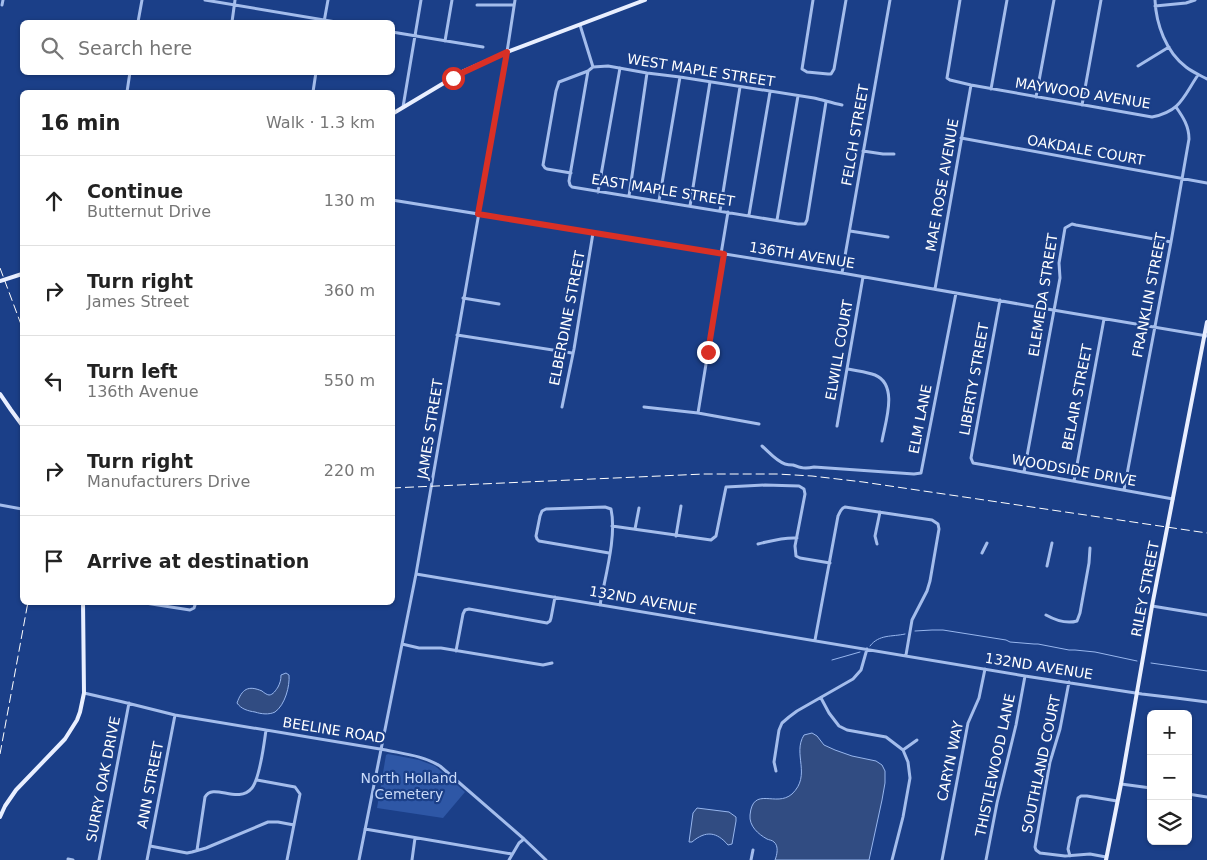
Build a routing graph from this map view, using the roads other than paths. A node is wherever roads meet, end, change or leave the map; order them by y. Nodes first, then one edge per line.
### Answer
1 (3, 0) edge
2 (142, 0) edge
3 (205, 0) edge
4 (235, 0) edge
5 (328, 0) edge
6 (421, 0) edge
7 (452, 0) edge
8 (514, 0) edge
9 (645, 0) edge
10 (813, 0) edge
11 (846, 0) edge
12 (890, 0) edge
13 (960, 0) edge
14 (1007, 0) edge
15 (1054, 0) edge
16 (1101, 0) edge
17 (1155, 0) edge
18 (1195, 0) edge
19 (2, 5) dead end
20 (234, 5) junction
21 (477, 5) dead end
22 (514, 6) junction
23 (1155, 6) junction
24 (138, 20) edge
25 (232, 20) edge
26 (313, 20) edge
27 (324, 20) edge
28 (580, 25) junction
29 (395, 33) edge
30 (415, 36) junction
31 (445, 41) junction
32 (483, 47) dead end
33 (1169, 47) junction
34 (507, 52) junction
35 (1138, 66) dead end
36 (593, 67) junction
37 (620, 68) junction
38 (588, 71) junction
39 (647, 74) junction
40 (130, 75) edge
41 (316, 75) edge
42 (1198, 75) junction
43 (680, 77) junction
44 (1207, 78) edge
45 (710, 82) junction
46 (971, 85) junction
47 (740, 87) junction
48 (991, 89) junction
49 (127, 90) edge
50 (313, 90) edge
51 (770, 92) junction
52 (798, 96) junction
53 (1036, 96) junction
54 (826, 102) junction
55 (842, 104) dead end
56 (1082, 105) junction
57 (404, 107) junction
58 (1176, 107) junction
59 (395, 112) edge
60 (961, 138) junction
61 (864, 151) junction
62 (894, 154) dead end
63 (571, 173) junction
64 (1182, 178) junction
65 (1207, 183) edge
66 (598, 192) junction
67 (629, 196) junction
68 (395, 200) edge
69 (659, 201) junction
70 (690, 206) junction
71 (720, 211) junction
72 (728, 212) junction
73 (478, 214) junction
74 (749, 215) junction
75 (777, 220) junction
76 (850, 231) junction
77 (593, 233) junction
78 (888, 237) dead end
79 (1171, 242) junction
80 (723, 254) junction
81 (842, 273) junction
82 (20, 275) edge
83 (863, 277) junction
84 (0, 281) edge
85 (935, 289) junction
86 (956, 293) junction
87 (463, 298) junction
88 (1000, 300) junction
89 (499, 304) dead end
90 (1053, 310) junction
91 (1104, 318) junction
92 (1207, 322) edge
93 (1154, 328) junction
94 (457, 335) junction
95 (1206, 336) edge
96 (572, 353) junction
97 (848, 369) junction
98 (0, 394) edge
99 (644, 407) dead end
100 (562, 408) dead end
101 (698, 413) junction
102 (20, 422) edge
103 (759, 424) dead end
104 (838, 426) dead end
105 (882, 441) dead end
106 (762, 446) dead end
107 (972, 462) joint
108 (1024, 472) junction
109 (1074, 480) junction
110 (1124, 490) junction
111 (1173, 499) junction
112 (0, 505) edge
113 (681, 506) dead end
114 (639, 508) dead end
115 (20, 509) edge
116 (880, 512) junction
117 (612, 526) junction
118 (635, 529) junction
119 (676, 536) junction
120 (797, 538) junction
121 (1052, 542) dead end
122 (987, 543) dead end
123 (758, 544) dead end
124 (877, 544) dead end
125 (1090, 548) dead end
126 (609, 553) junction
127 (982, 553) dead end
128 (830, 563) junction
129 (1048, 566) dead end
130 (416, 574) junction
131 (555, 597) junction
132 (600, 604) junction
133 (83, 605) edge
134 (158, 605) edge
135 (195, 605) edge
136 (1152, 606) junction
137 (1046, 615) dead end
138 (1207, 615) edge
139 (815, 640) junction
140 (402, 644) junction
141 (867, 649) junction
142 (456, 651) junction
143 (906, 655) junction
144 (552, 663) dead end
145 (985, 669) junction
146 (1025, 676) junction
147 (1069, 682) junction
148 (84, 693) junction
149 (1137, 693) junction
150 (821, 698) junction
151 (1207, 702) edge
152 (129, 703) junction
153 (175, 715) junction
154 (266, 730) junction
155 (917, 740) dead end
156 (381, 750) junction
157 (902, 750) junction
158 (776, 771) dead end
159 (257, 780) junction
160 (1121, 784) junction
161 (1147, 787) edge
162 (1192, 795) edge
163 (1207, 797) edge
164 (1117, 801) junction
165 (0, 817) edge
166 (294, 825) junction
167 (366, 829) junction
168 (415, 838) junction
169 (524, 839) junction
170 (150, 846) junction
171 (197, 850) junction
172 (753, 850) dead end
173 (512, 854) junction
174 (1070, 856) junction
175 (1106, 858) edge
176 (68, 859) edge
177 (73, 860) edge
178 (99, 860) edge
179 (147, 860) edge
180 (287, 860) edge
181 (359, 860) edge
182 (412, 860) edge
183 (509, 860) edge
184 (546, 860) edge
185 (751, 860) edge
186 (892, 860) edge
187 (942, 860) edge
188 (986, 860) edge

1 - 19 street
2 - 24 street
3 - 20 street
4 - 20 street
5 - 27 street
6 - 30 street
7 - 31 street
8 - 22 street, JAMES STREET
9 - 28 main road
10 - 11 street
12 - 61 street, FELCH STREET
13 - 46 street, MAYWOOD AVENUE
14 - 48 street
15 - 53 street
16 - 56 street
17 - 23 street
18 - 23 street
20 - 25 street
20 - 26 street
21 - 22 street
22 - 34 street, JAMES STREET
23 - 33 street
28 - 34 main road
28 - 36 street
29 - 30 street
30 - 31 street
30 - 57 street
31 - 32 street
33 - 35 street
33 - 42 street
34 - 57 main road
34 - 73 street, JAMES STREET
36 - 37 street, WEST MAPLE STREET
36 - 38 street
37 - 39 street, WEST MAPLE STREET
37 - 66 street
38 - 63 street
38 - 63 street
39 - 43 street, WEST MAPLE STREET
39 - 67 street
40 - 49 street
41 - 50 street
42 - 44 street
42 - 58 street
43 - 45 street, WEST MAPLE STREET
43 - 69 street
45 - 47 street, WEST MAPLE STREET
45 - 70 street
46 - 48 street, MAYWOOD AVENUE
46 - 60 street, MAE ROSE AVENUE
47 - 51 street, WEST MAPLE STREET
47 - 71 street
48 - 53 street, MAYWOOD AVENUE
51 - 52 street, WEST MAPLE STREET
51 - 74 street
52 - 54 street, WEST MAPLE STREET
52 - 75 street
53 - 56 street, MAYWOOD AVENUE
54 - 55 street, WEST MAPLE STREET
54 - 75 street, EAST MAPLE STREET
56 - 58 street, MAYWOOD AVENUE
57 - 59 main road
58 - 64 street, FRANKLIN STREET
60 - 64 street, OAKDALE COURT
60 - 85 street, MAE ROSE AVENUE
61 - 62 street
61 - 76 street, FELCH STREET
63 - 66 street, EAST MAPLE STREET
64 - 65 street, OAKDALE COURT
64 - 79 street, FRANKLIN STREET
66 - 67 street, EAST MAPLE STREET
67 - 69 street, EAST MAPLE STREET
68 - 73 street, 136TH AVENUE
69 - 70 street, EAST MAPLE STREET
70 - 71 street, EAST MAPLE STREET
71 - 72 street, EAST MAPLE STREET
72 - 74 street, EAST MAPLE STREET
72 - 80 street
73 - 77 street, 136TH AVENUE
73 - 87 street, JAMES STREET
74 - 75 street, EAST MAPLE STREET
76 - 78 street
76 - 81 street, FELCH STREET
77 - 80 street, 136TH AVENUE
77 - 96 street, ELBERDINE STREET
79 - 90 street, ELEMEDA STREET
79 - 93 street, FRANKLIN STREET
80 - 81 street, 136TH AVENUE
80 - 101 street
81 - 83 street, 136TH AVENUE
82 - 84 main road
83 - 85 street, 136TH AVENUE
83 - 97 street, ELWILL COURT
85 - 86 street, 136TH AVENUE
86 - 88 street, 136TH AVENUE
86 - 106 street, ELM LANE
87 - 89 street
87 - 94 street, JAMES STREET
88 - 90 street, 136TH AVENUE
88 - 107 street, LIBERTY STREET
90 - 91 street, 136TH AVENUE
90 - 108 street, ELEMEDA STREET
91 - 93 street, 136TH AVENUE
91 - 109 street, BELAIR STREET
92 - 95 main road, RILEY STREET
93 - 95 street, 136TH AVENUE
93 - 110 street, FRANKLIN STREET
94 - 96 street
94 - 130 street, JAMES STREET
95 - 111 main road, RILEY STREET
96 - 100 street, ELBERDINE STREET
97 - 104 street, ELWILL COURT
97 - 105 street
98 - 102 main road
99 - 101 street
101 - 103 street
107 - 108 street, WOODSIDE DRIVE
108 - 109 street, WOODSIDE DRIVE
109 - 110 street, WOODSIDE DRIVE
110 - 111 street, WOODSIDE DRIVE
111 - 136 main road, RILEY STREET
112 - 115 street
113 - 119 street
114 - 118 street
116 - 124 street
116 - 128 street
116 - 143 street
117 - 118 street
117 - 126 street
117 - 126 street
118 - 119 street
119 - 120 street
120 - 123 street
120 - 128 street
121 - 129 street
122 - 127 street
125 - 137 street
126 - 132 street
128 - 139 street
130 - 131 street, 132ND AVENUE
130 - 140 street, JAMES STREET
131 - 132 street, 132ND AVENUE
131 - 142 street
132 - 139 street, 132ND AVENUE
133 - 148 main road
134 - 135 street
136 - 138 street
136 - 149 main road, RILEY STREET
139 - 141 street, 132ND AVENUE
140 - 142 street
140 - 156 street, JAMES STREET
141 - 143 street, 132ND AVENUE
141 - 150 street
142 - 144 street
143 - 145 street, 132ND AVENUE
145 - 146 street, 132ND AVENUE
145 - 187 street, CARYN WAY
146 - 147 street, 132ND AVENUE
146 - 188 street, THISTLEWOOD LANE
147 - 149 street, 132ND AVENUE
147 - 174 street, SOUTHLAND COURT
148 - 152 street, BEELINE ROAD
148 - 165 main road
149 - 151 street, 132ND AVENUE
149 - 160 main road, RILEY STREET
150 - 157 street
150 - 158 street
152 - 153 street, BEELINE ROAD
152 - 178 street, SURRY OAK DRIVE
153 - 154 street, BEELINE ROAD
153 - 170 street, ANN STREET
154 - 156 street, BEELINE ROAD
154 - 159 street
155 - 157 street
156 - 167 street, JAMES STREET
156 - 169 street, BEELINE ROAD
157 - 186 street
159 - 166 street
159 - 171 street
160 - 161 street
160 - 164 main road, RILEY STREET
162 - 163 street
164 - 174 street
164 - 175 main road, RILEY STREET
166 - 171 street
166 - 180 street
167 - 168 street
167 - 181 street, JAMES STREET
168 - 173 street
168 - 182 street
169 - 173 street
169 - 184 street, BEELINE ROAD
170 - 171 street
170 - 179 street, ANN STREET
172 - 185 street
173 - 183 street
174 - 175 street
176 - 177 street

